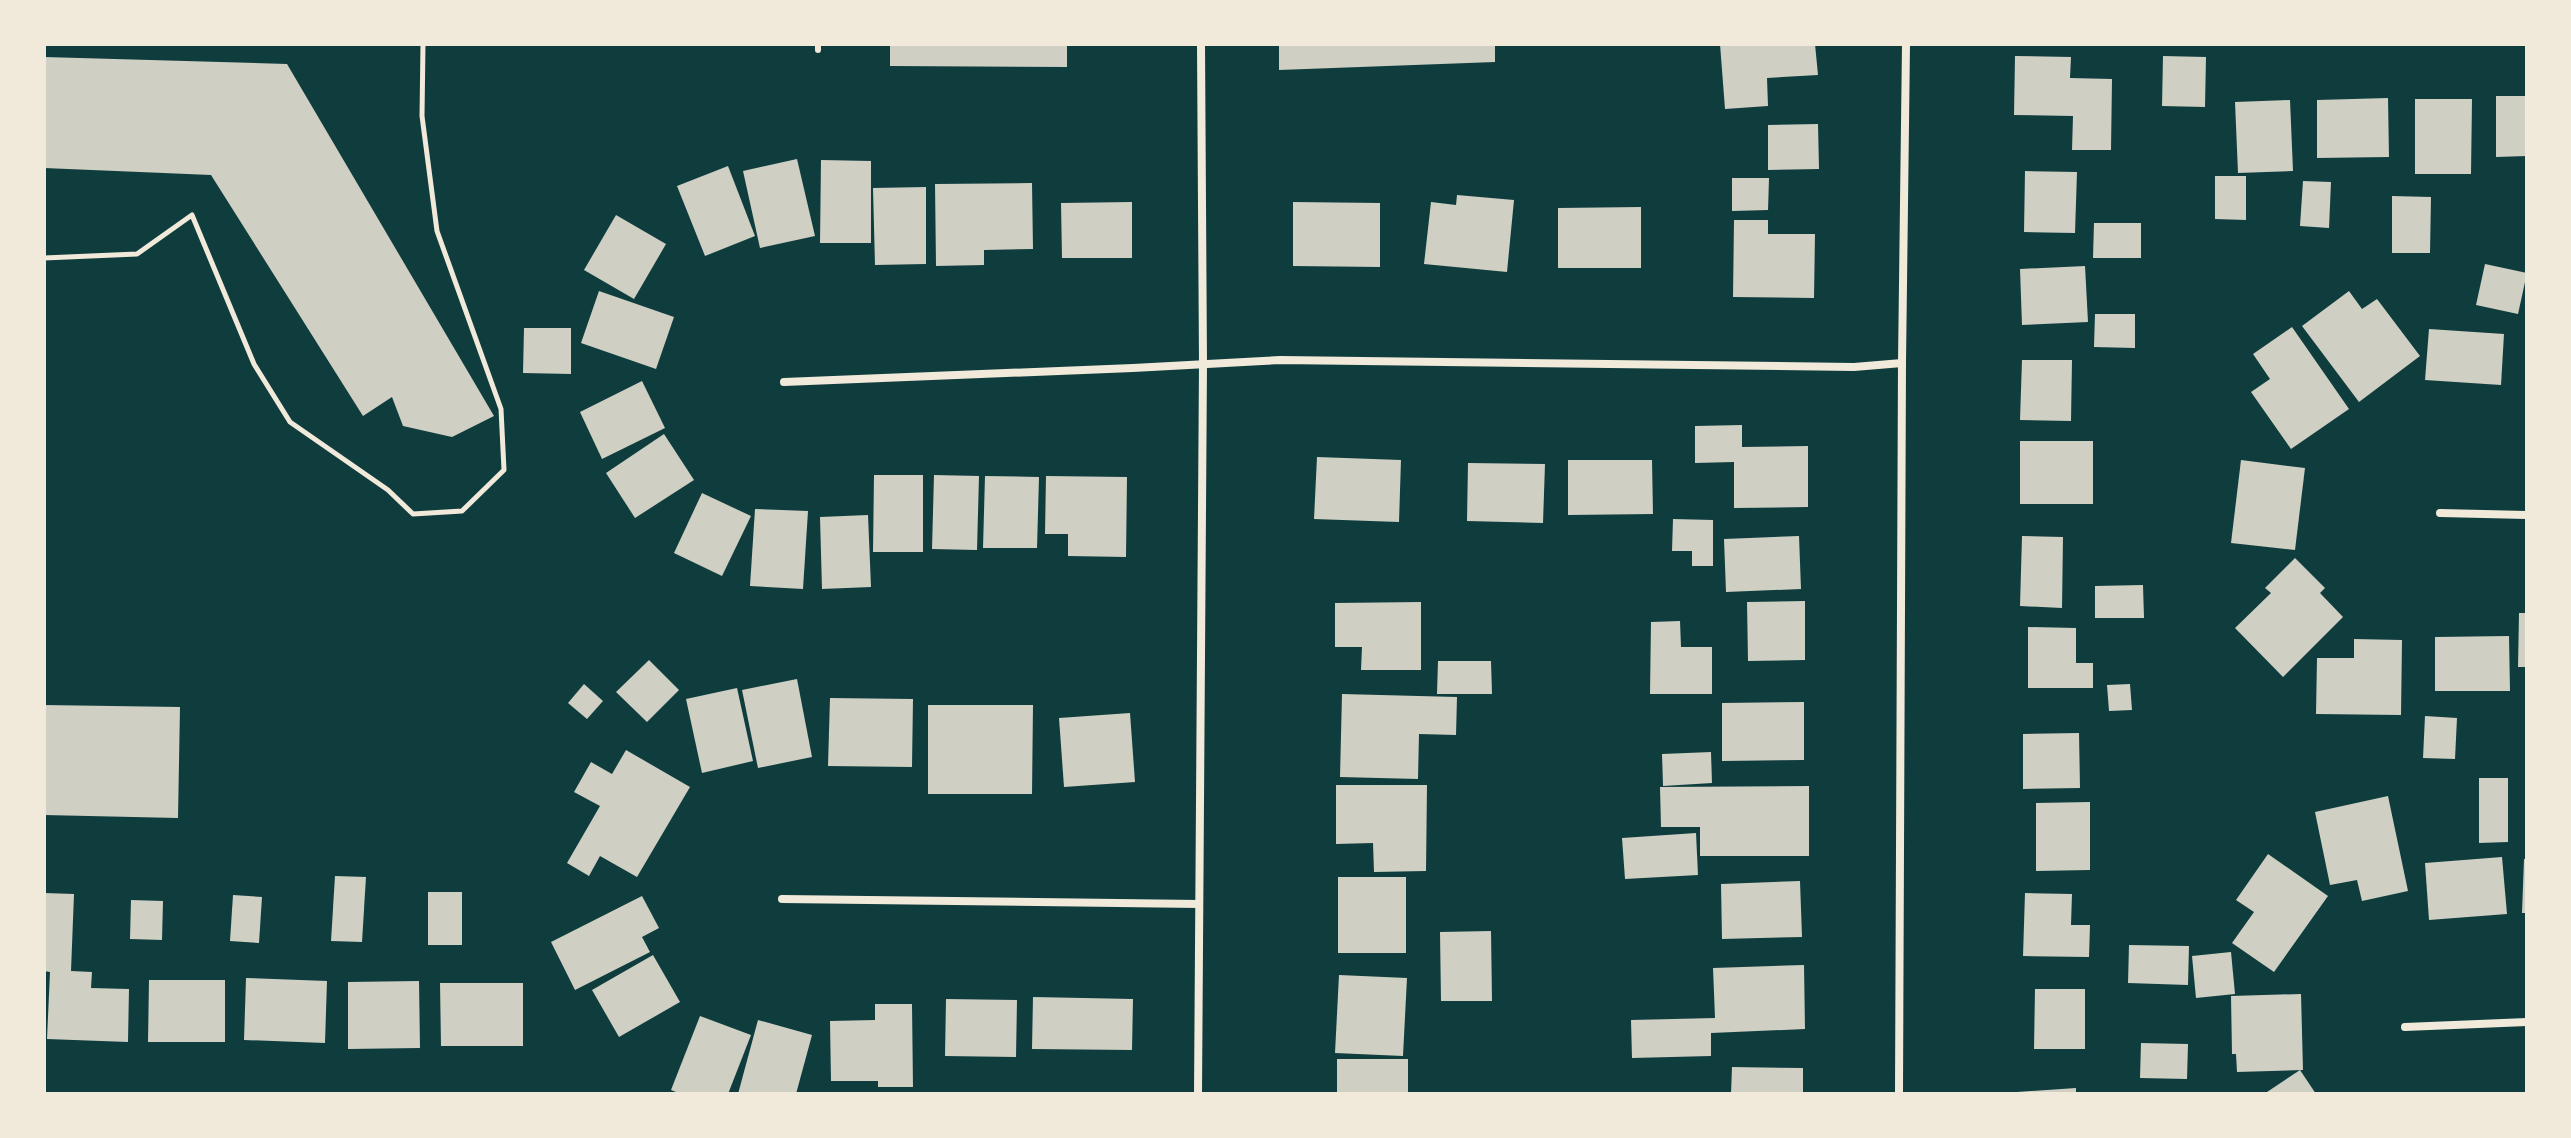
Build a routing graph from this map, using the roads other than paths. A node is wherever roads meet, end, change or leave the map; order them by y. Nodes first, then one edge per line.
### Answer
1 (1201, 44) edge
2 (1906, 44) edge
3 (1902, 363) junction
4 (1203, 364) junction
5 (784, 382) dead end
6 (2440, 513) dead end
7 (2527, 515) edge
8 (782, 899) dead end
9 (1199, 904) junction
10 (2527, 1022) edge
11 (2405, 1027) dead end
12 (1198, 1094) edge
13 (1899, 1094) edge

1 - 4 street
2 - 3 street
3 - 4 street
3 - 13 street
4 - 5 street
4 - 9 street
6 - 7 street
8 - 9 street
9 - 12 street
10 - 11 street

